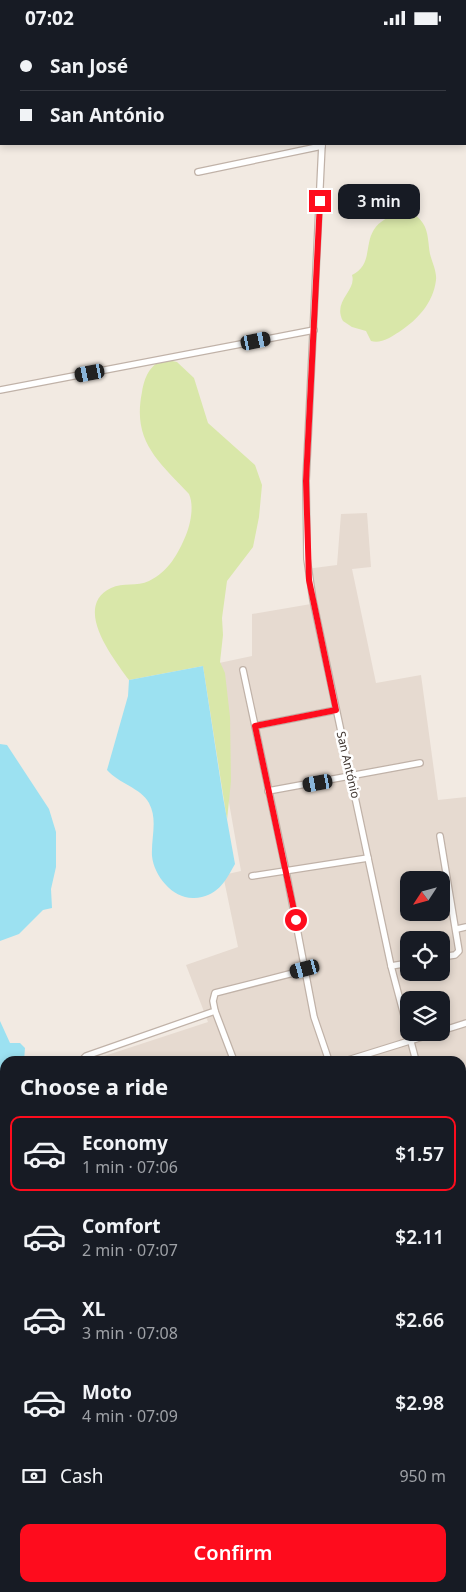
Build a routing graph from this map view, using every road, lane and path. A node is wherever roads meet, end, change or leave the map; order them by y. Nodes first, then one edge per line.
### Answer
1 (322, 145) edge
2 (198, 172) dead end
3 (314, 330) junction
4 (0, 390) edge
5 (243, 670) dead end
6 (336, 710) junction
7 (255, 726) junction
8 (420, 763) dead end
9 (351, 777) junction
10 (268, 791) junction
11 (440, 836) dead end
12 (368, 858) junction
13 (286, 871) junction
14 (252, 876) dead end
15 (466, 927) edge
16 (457, 929) junction
17 (450, 956) edge
18 (400, 964) edge
19 (391, 966) junction
20 (305, 969) junction
21 (400, 1005) edge
22 (215, 1011) junction
23 (466, 1023) edge
24 (450, 1028) edge
25 (405, 1041) edge
26 (408, 1041) edge
27 (89, 1056) edge
28 (232, 1056) edge
29 (327, 1056) edge
30 (360, 1056) edge
31 (414, 1056) edge

1 - 2 street
1 - 3 street, San António
3 - 4 street
3 - 6 street, San António
5 - 7 street
6 - 7 street
6 - 9 street, San António
7 - 10 street
8 - 9 street
9 - 10 street
9 - 12 street, San António
10 - 13 street
11 - 16 street
12 - 13 street
12 - 19 street, San António
13 - 14 street
13 - 20 street
15 - 16 street
16 - 17 street
18 - 19 street
19 - 21 street, San António
20 - 22 street
20 - 29 street
22 - 27 street
22 - 28 street
23 - 24 street
25 - 30 street
26 - 31 street, San António

